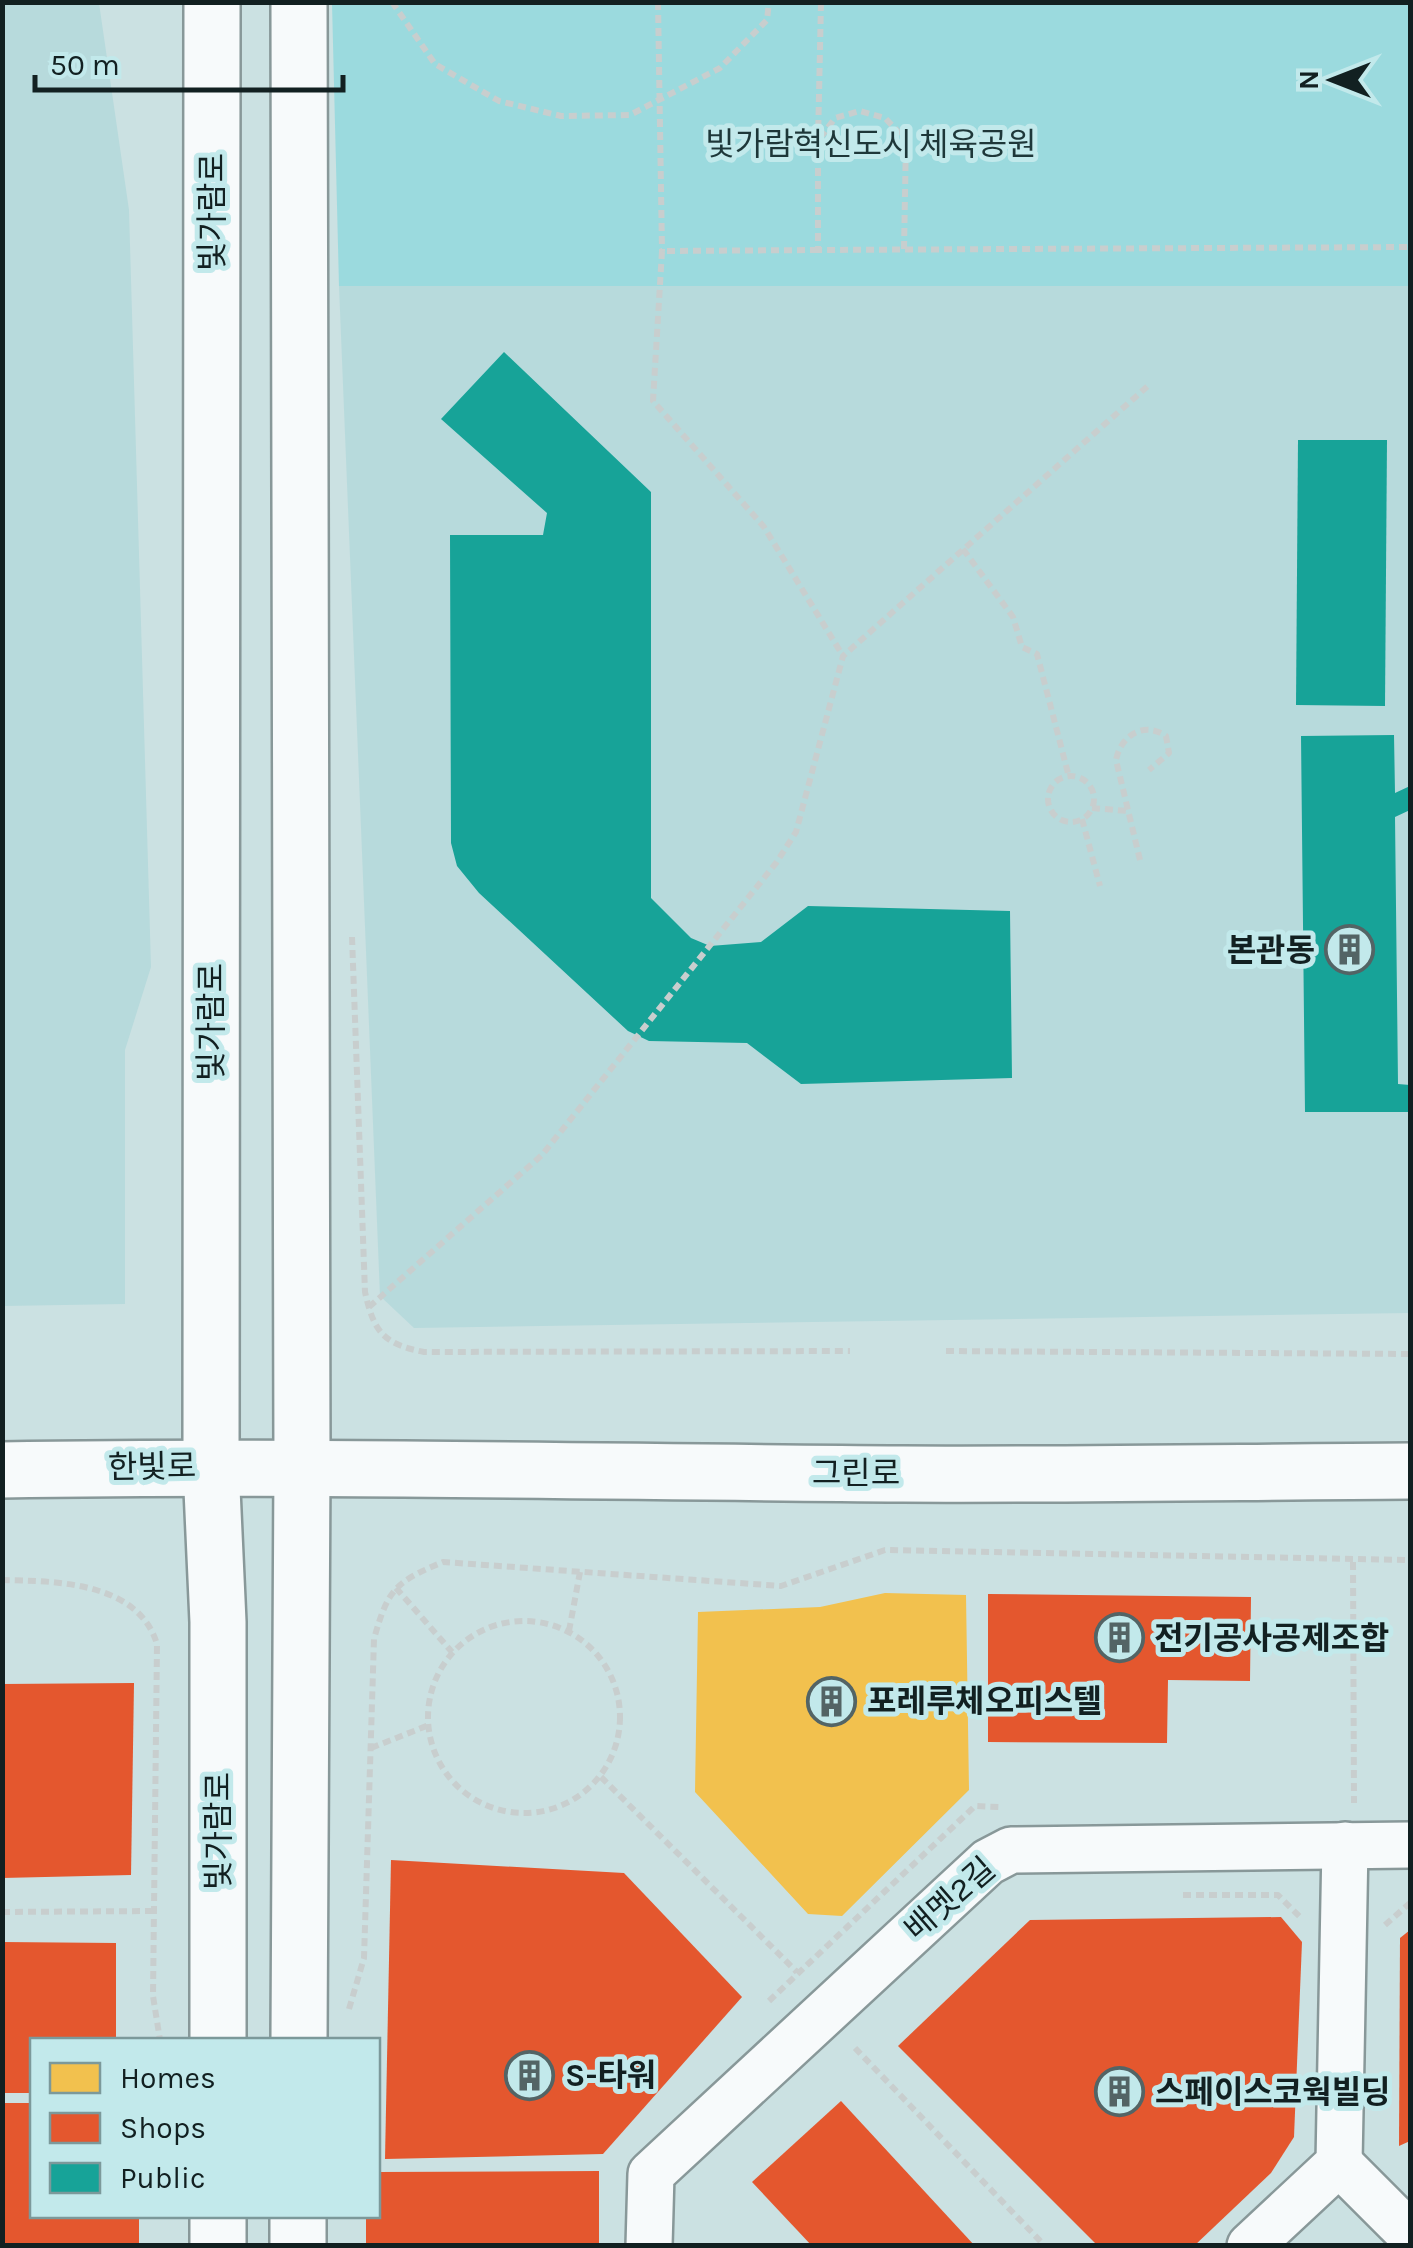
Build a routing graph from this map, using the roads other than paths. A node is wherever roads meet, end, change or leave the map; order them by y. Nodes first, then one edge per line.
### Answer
1 (212, 2) edge
2 (300, 2) edge
3 (302, 1465) junction
4 (211, 1466) junction
5 (2, 1470) edge
6 (1410, 1471) edge
7 (1350, 1827) junction
8 (1410, 1845) edge
9 (322, 2032) edge
10 (218, 2038) edge
11 (1339, 2163) junction
12 (218, 2218) edge
13 (298, 2218) edge
14 (1410, 2234) edge
15 (218, 2246) edge
16 (298, 2246) edge
17 (649, 2246) edge
18 (1250, 2246) edge

1 - 4 main road, 빛가람로
2 - 3 main road
3 - 4 main road, 한빛로
3 - 6 main road, 그린로
3 - 9 main road
4 - 5 main road, 한빛로
4 - 10 main road, 빛가람로
7 - 8 street, 배멧2길
7 - 11 street
7 - 17 street, 배멧2길
11 - 14 street
11 - 18 street
12 - 15 main road
13 - 16 main road

